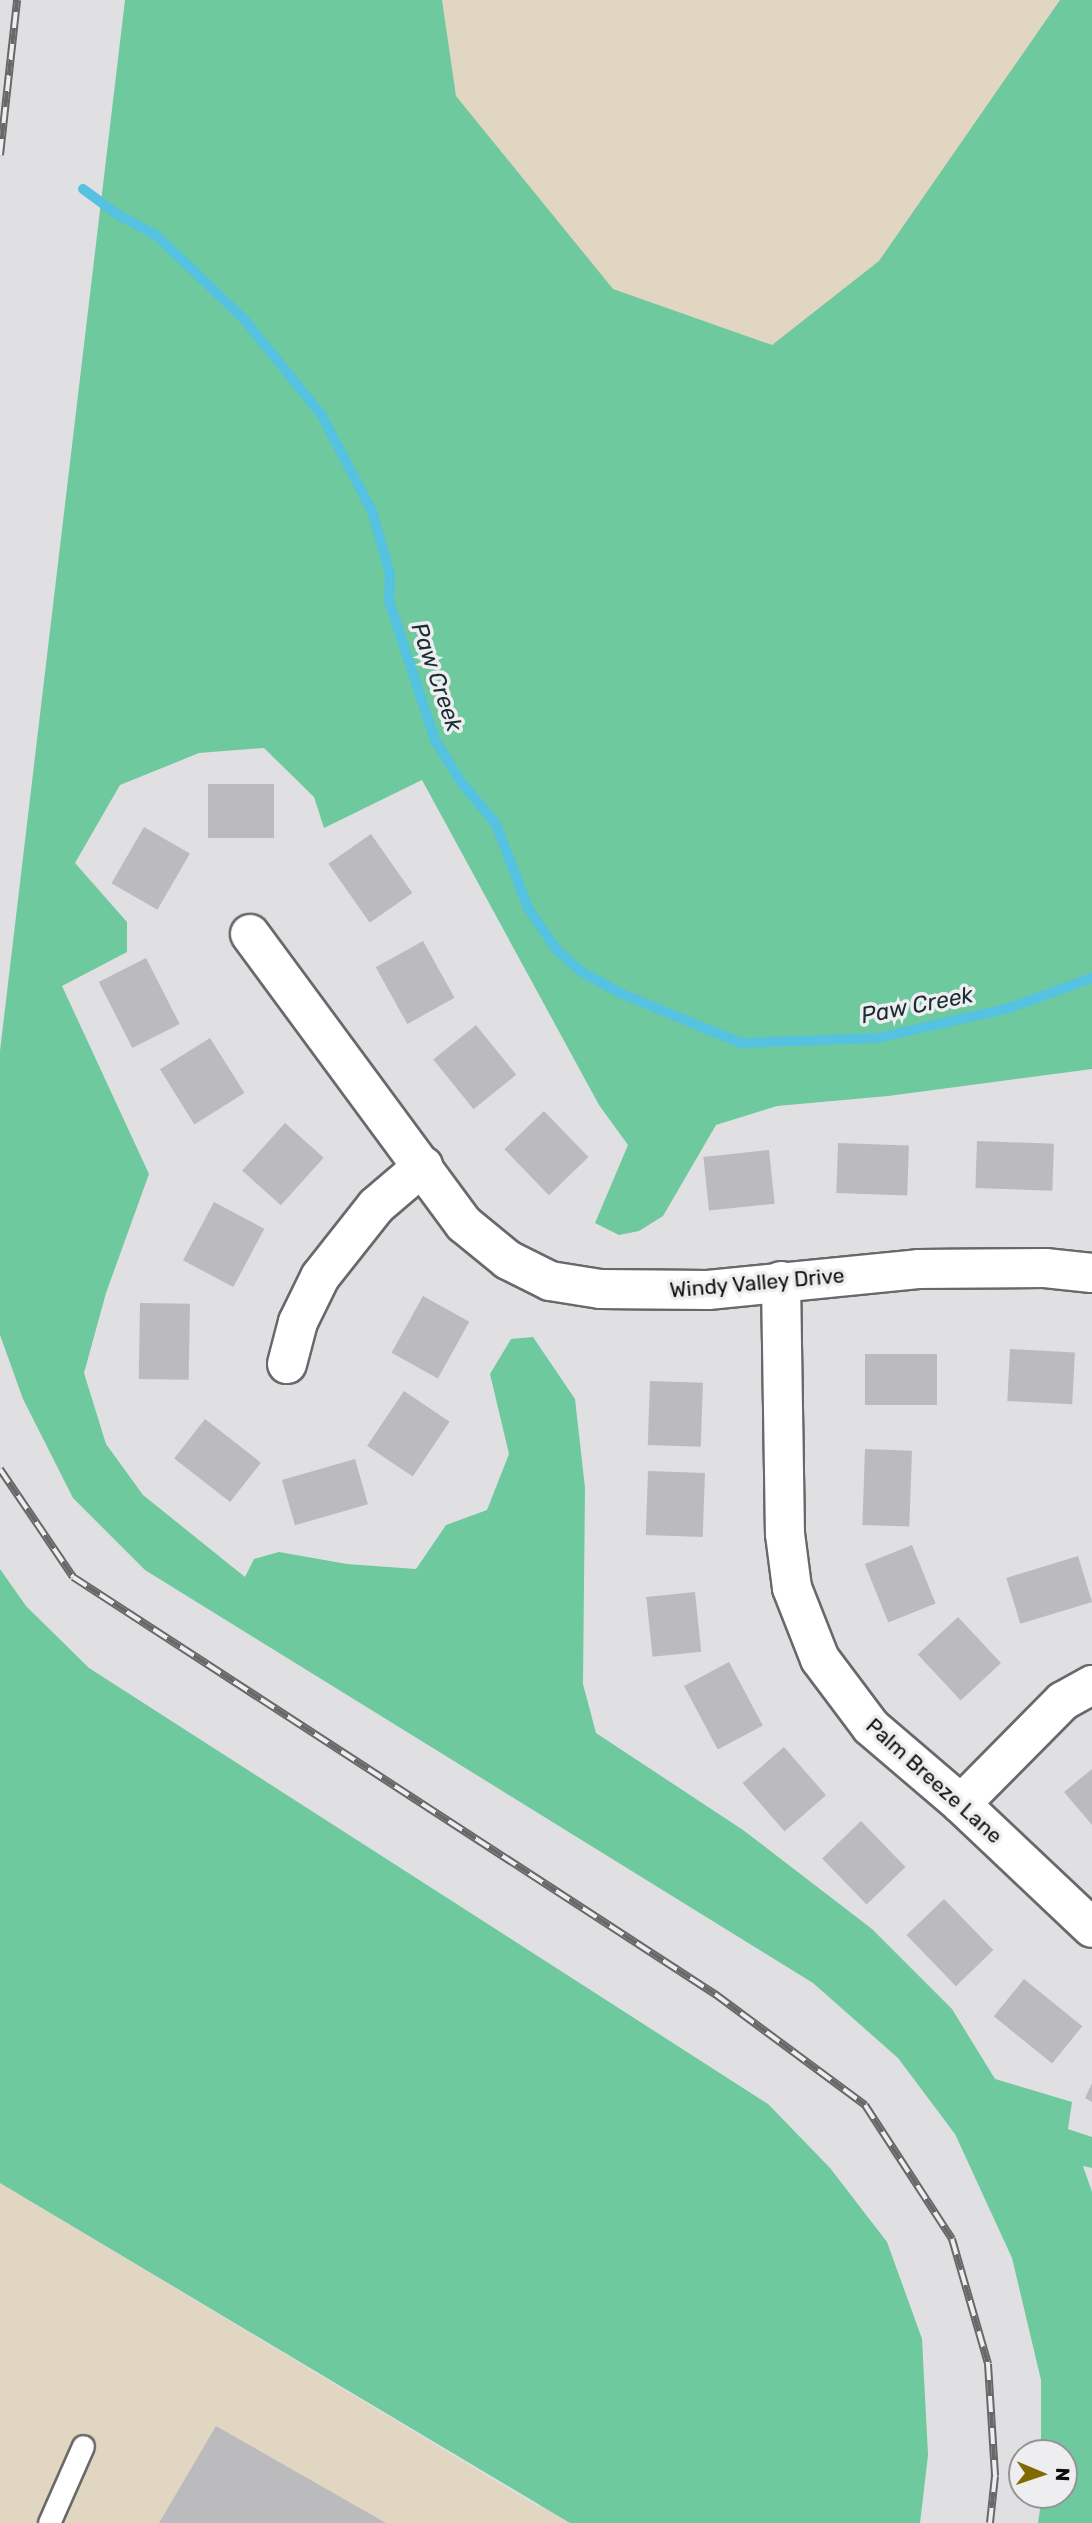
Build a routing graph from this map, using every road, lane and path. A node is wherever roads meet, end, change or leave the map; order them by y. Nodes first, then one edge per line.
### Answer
1 (250, 934) dead end
2 (423, 1166) junction
3 (1092, 1273) edge
4 (781, 1281) junction
5 (287, 1364) dead end
6 (1092, 1685) edge
7 (961, 1804) junction
8 (1092, 1928) edge
9 (83, 2446) dead end
10 (49, 2523) edge

1 - 2 street, Windy Valley Drive
2 - 4 street, Windy Valley Drive
2 - 5 street
3 - 4 street, Windy Valley Drive
4 - 7 street, Palm Breeze Lane
6 - 7 street
7 - 8 street, Palm Breeze Lane
9 - 10 lane

